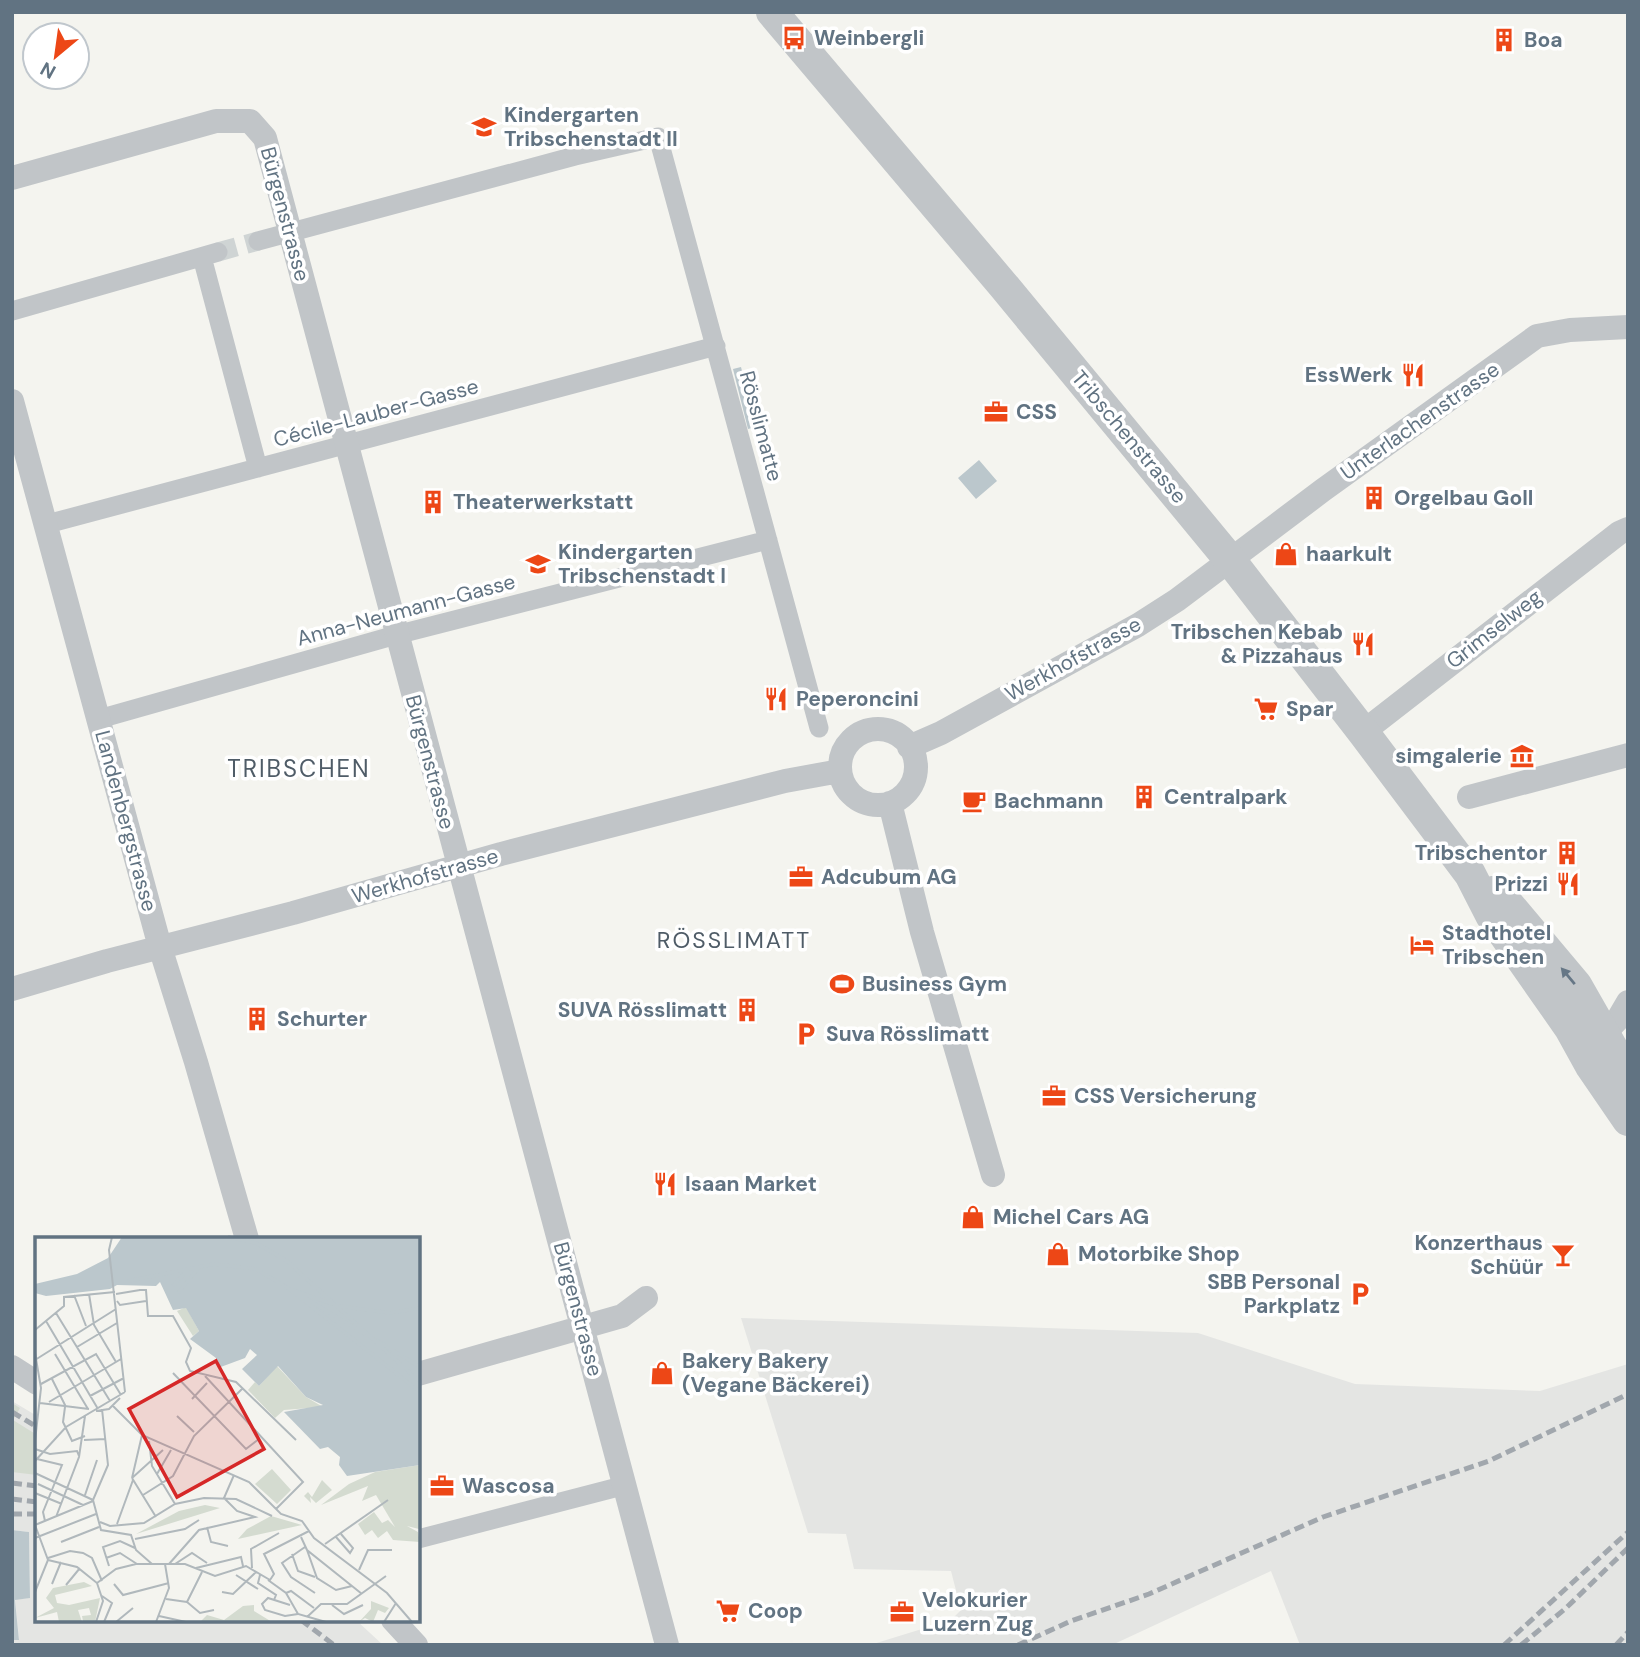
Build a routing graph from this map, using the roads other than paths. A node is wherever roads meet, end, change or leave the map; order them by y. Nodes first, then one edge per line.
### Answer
1 (772, 12) edge
2 (12, 178) edge
3 (290, 233) junction
4 (258, 241) tunnel mouth
5 (12, 311) edge
6 (1628, 327) edge
7 (716, 346) junction
8 (12, 401) edge
9 (346, 444) junction
10 (258, 468) junction
11 (47, 524) junction
12 (1628, 529) edge
13 (768, 540) junction
14 (1230, 560) junction
15 (396, 635) junction
16 (99, 719) junction
17 (819, 728) dead end
18 (1363, 732) junction
19 (909, 747) junction
20 (1628, 755) edge
21 (840, 772) junction
22 (1469, 797) dead end
23 (890, 803) junction
24 (458, 866) junction
25 (1470, 874) junction
26 (160, 947) junction
27 (12, 989) edge
28 (1628, 1002) edge
29 (1604, 1034) junction
30 (1628, 1076) edge
31 (1628, 1120) edge
32 (993, 1175) dead end
33 (246, 1237) edge
34 (646, 1297) dead end
35 (583, 1326) junction
36 (12, 1367) edge
37 (420, 1373) edge
38 (35, 1382) edge
39 (626, 1485) junction
40 (420, 1538) edge
41 (395, 1622) edge
42 (416, 1645) edge
43 (667, 1645) edge

1 - 14 street, Tribschenstrasse
2 - 3 street, Bürgenstrasse
3 - 4 street
3 - 7 street, Rösslimatte
3 - 9 street, Bürgenstrasse
5 - 10 street
6 - 14 street, Unterlachenstrasse
7 - 9 street, Cécile-Lauber-Gasse
7 - 13 street, Rösslimatte
8 - 11 street, Landenbergstrasse
9 - 10 street, Cécile-Lauber-Gasse
9 - 15 street, Bürgenstrasse
10 - 11 street, Cécile-Lauber-Gasse
11 - 16 street, Landenbergstrasse
12 - 18 street, Grimselweg
13 - 15 street, Anna-Neumann-Gasse
13 - 17 street, Rösslimatte
14 - 18 street, Tribschenstrasse
14 - 19 street, Werkhofstrasse
15 - 16 street, Anna-Neumann-Gasse
15 - 24 street, Bürgenstrasse
16 - 26 street, Landenbergstrasse
18 - 25 street, Tribschenstrasse
19 - 21 street
19 - 23 street
20 - 22 street
21 - 23 street
21 - 24 street, Werkhofstrasse
23 - 32 street
24 - 26 street, Werkhofstrasse
24 - 35 street, Bürgenstrasse
29 -> 25 street, Tribschenstrasse
25 - 31 street, Tribschenstrasse
26 - 27 street, Werkhofstrasse
26 - 33 street, Landenbergstrasse
28 - 29 street
29 - 30 street, Tribschenstrasse
34 - 35 street
35 - 37 street
35 - 39 street, Bürgenstrasse
36 - 38 street
39 - 40 street
39 - 43 street, Bürgenstrasse
41 - 42 street

